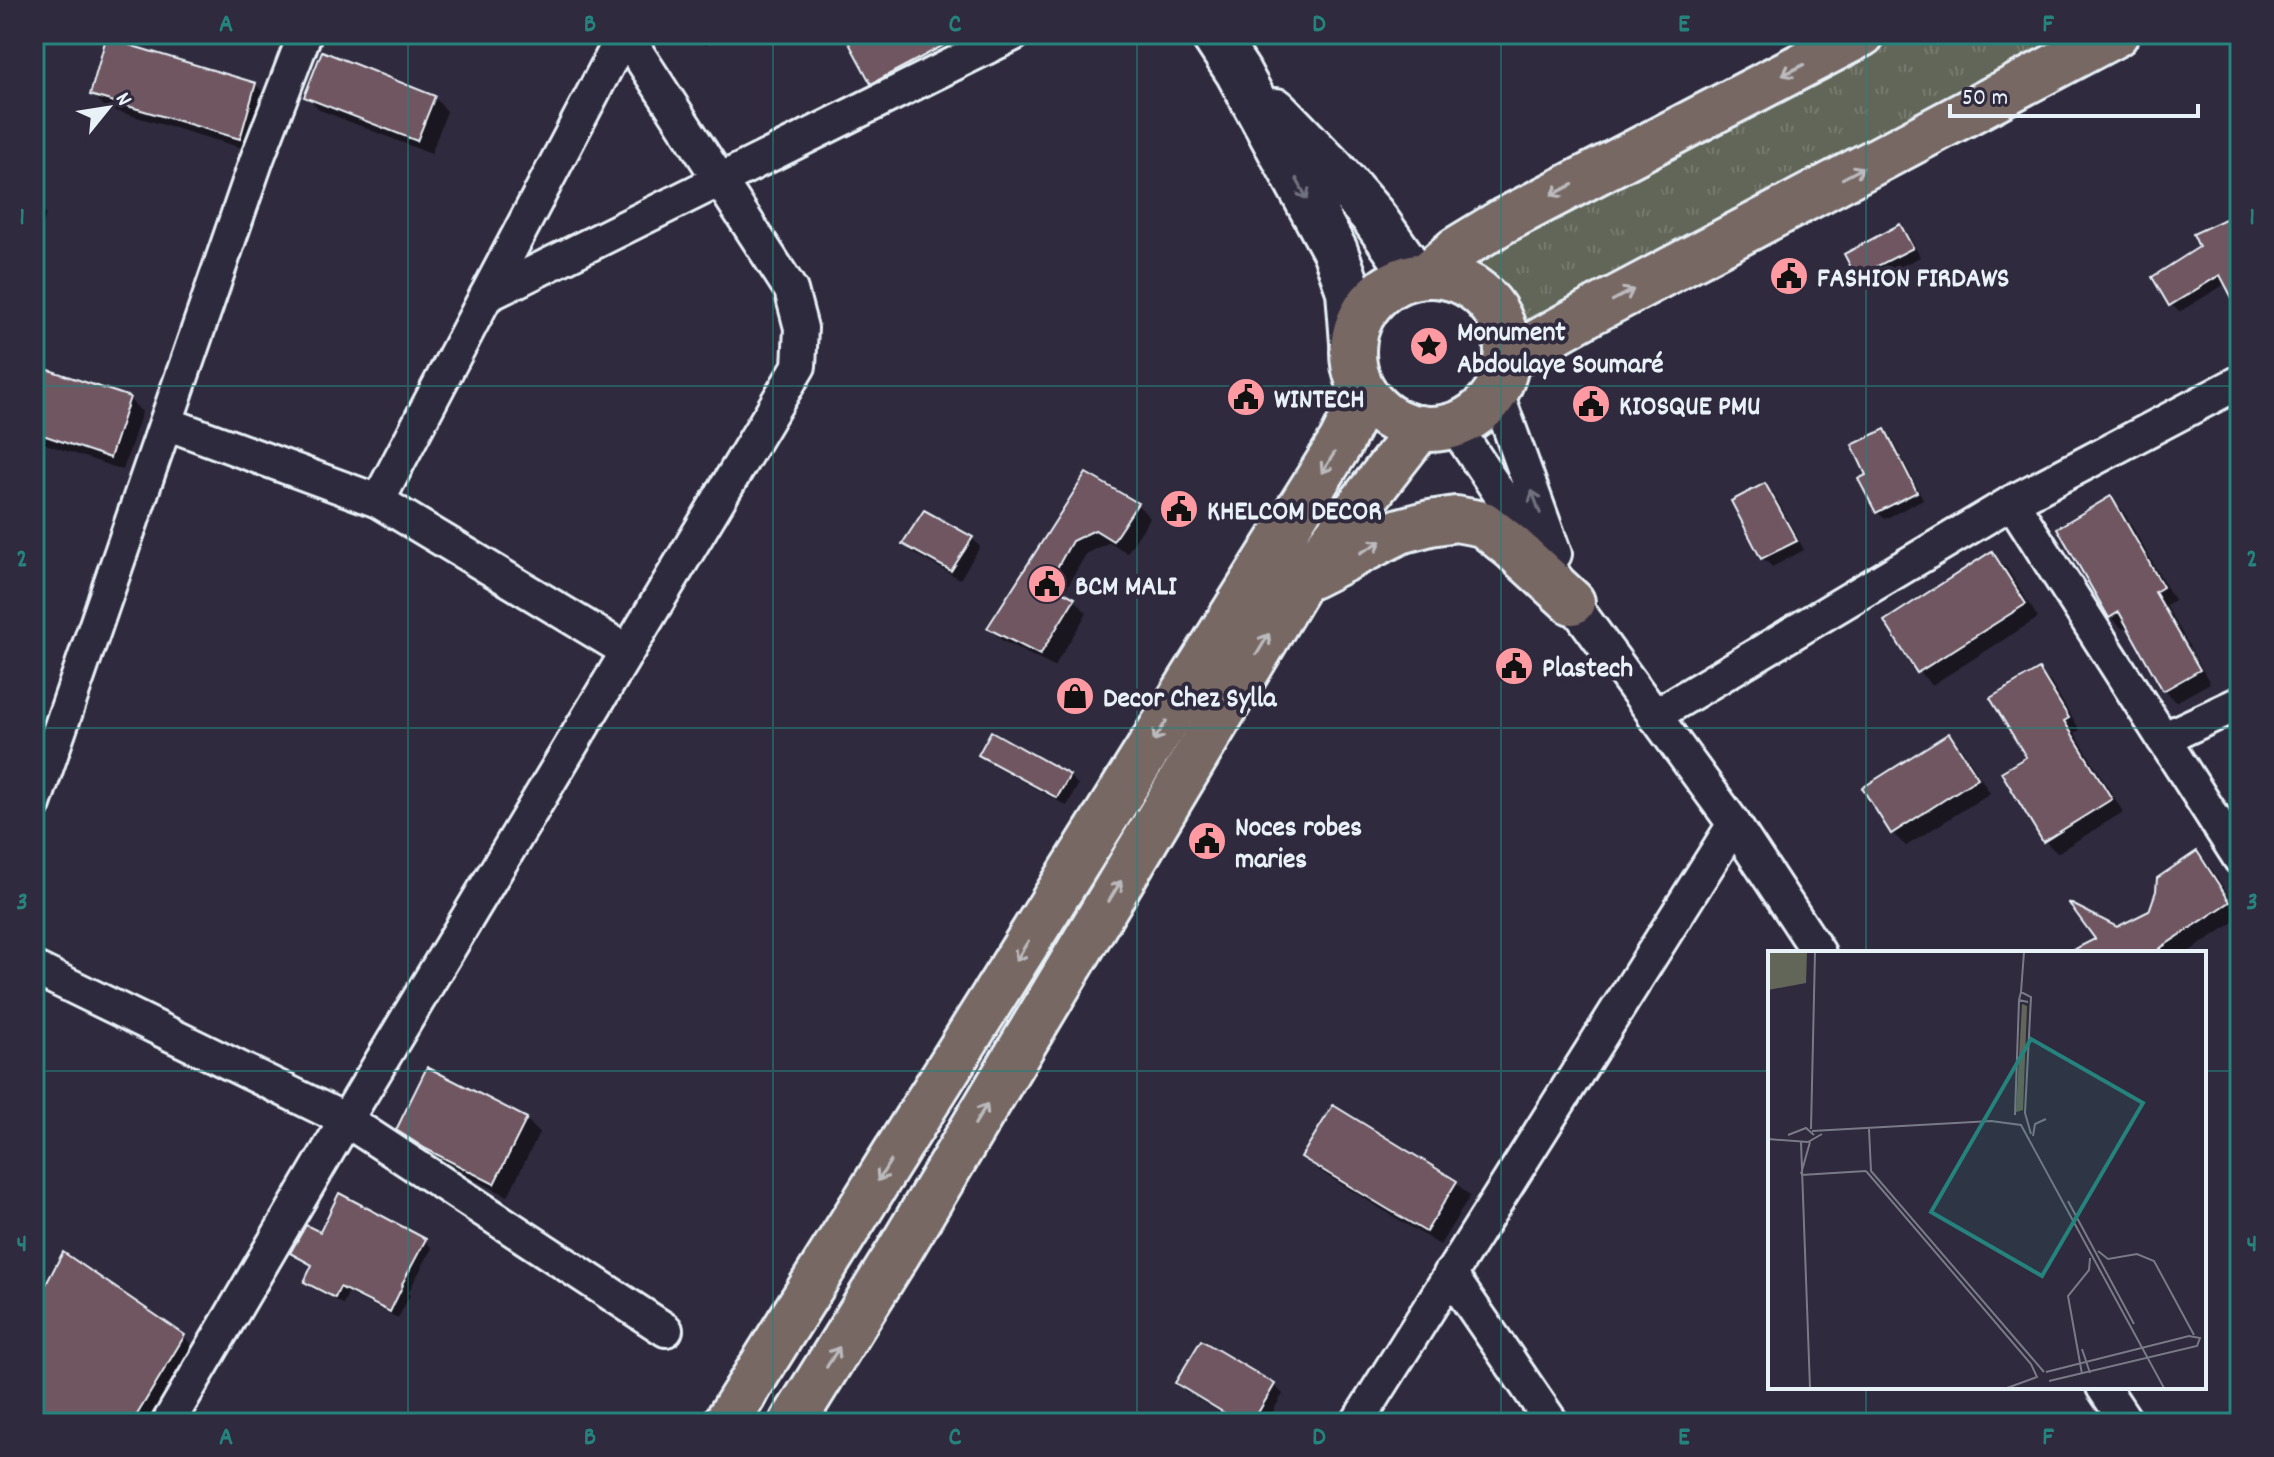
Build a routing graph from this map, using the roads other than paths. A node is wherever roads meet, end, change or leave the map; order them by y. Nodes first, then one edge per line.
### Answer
1 (305, 34) edge
2 (625, 34) edge
3 (1014, 34) edge
4 (1213, 34) edge
5 (1862, 34) edge
6 (2116, 34) edge
7 (1238, 72) junction
8 (719, 180) junction
9 (1421, 276) junction
10 (486, 296) junction
11 (1353, 343) junction
12 (1501, 376) junction
13 (2240, 382) edge
14 (1365, 394) junction
15 (166, 423) junction
16 (1437, 427) junction
17 (378, 501) junction
18 (2012, 502) junction
19 (1301, 581) junction
20 (1572, 602) junction
21 (627, 651) junction
22 (2240, 703) edge
23 (1654, 716) junction
24 (2163, 739) junction
25 (34, 804) edge
26 (1734, 824) junction
27 (2240, 859) edge
28 (1818, 951) edge
29 (34, 968) edge
30 (346, 1120) junction
31 (1450, 1274) junction
32 (666, 1330) dead end
33 (2104, 1389) edge
34 (168, 1423) edge
35 (726, 1423) edge
36 (792, 1423) edge
37 (1357, 1423) edge
38 (1552, 1423) edge
39 (2127, 1423) edge

1 - 15 street
2 - 8 street
2 - 10 street
3 - 8 street
4 - 7 main road
5 -> 9 main road
12 -> 6 main road
7 - 9 main road
7 -> 11 main road
8 - 10 street
8 - 21 street
9 - 11 main road
9 - 12 main road
10 - 17 street
11 - 14 main road
12 - 16 main road
20 -> 12 street
13 - 18 street
14 - 16 main road
14 -> 35 main road
15 - 17 street
15 - 25 street
16 - 19 main road
16 - 20 street
17 - 21 street
18 - 23 street
18 - 24 street
19 -> 20 main road
36 -> 19 main road
20 - 23 street
21 - 30 street
22 - 24 street
23 - 26 street
24 - 27 street
26 - 28 street
26 - 31 street
29 - 30 street
30 - 32 street
30 - 34 street
31 - 37 street
31 - 38 street
33 - 39 street

